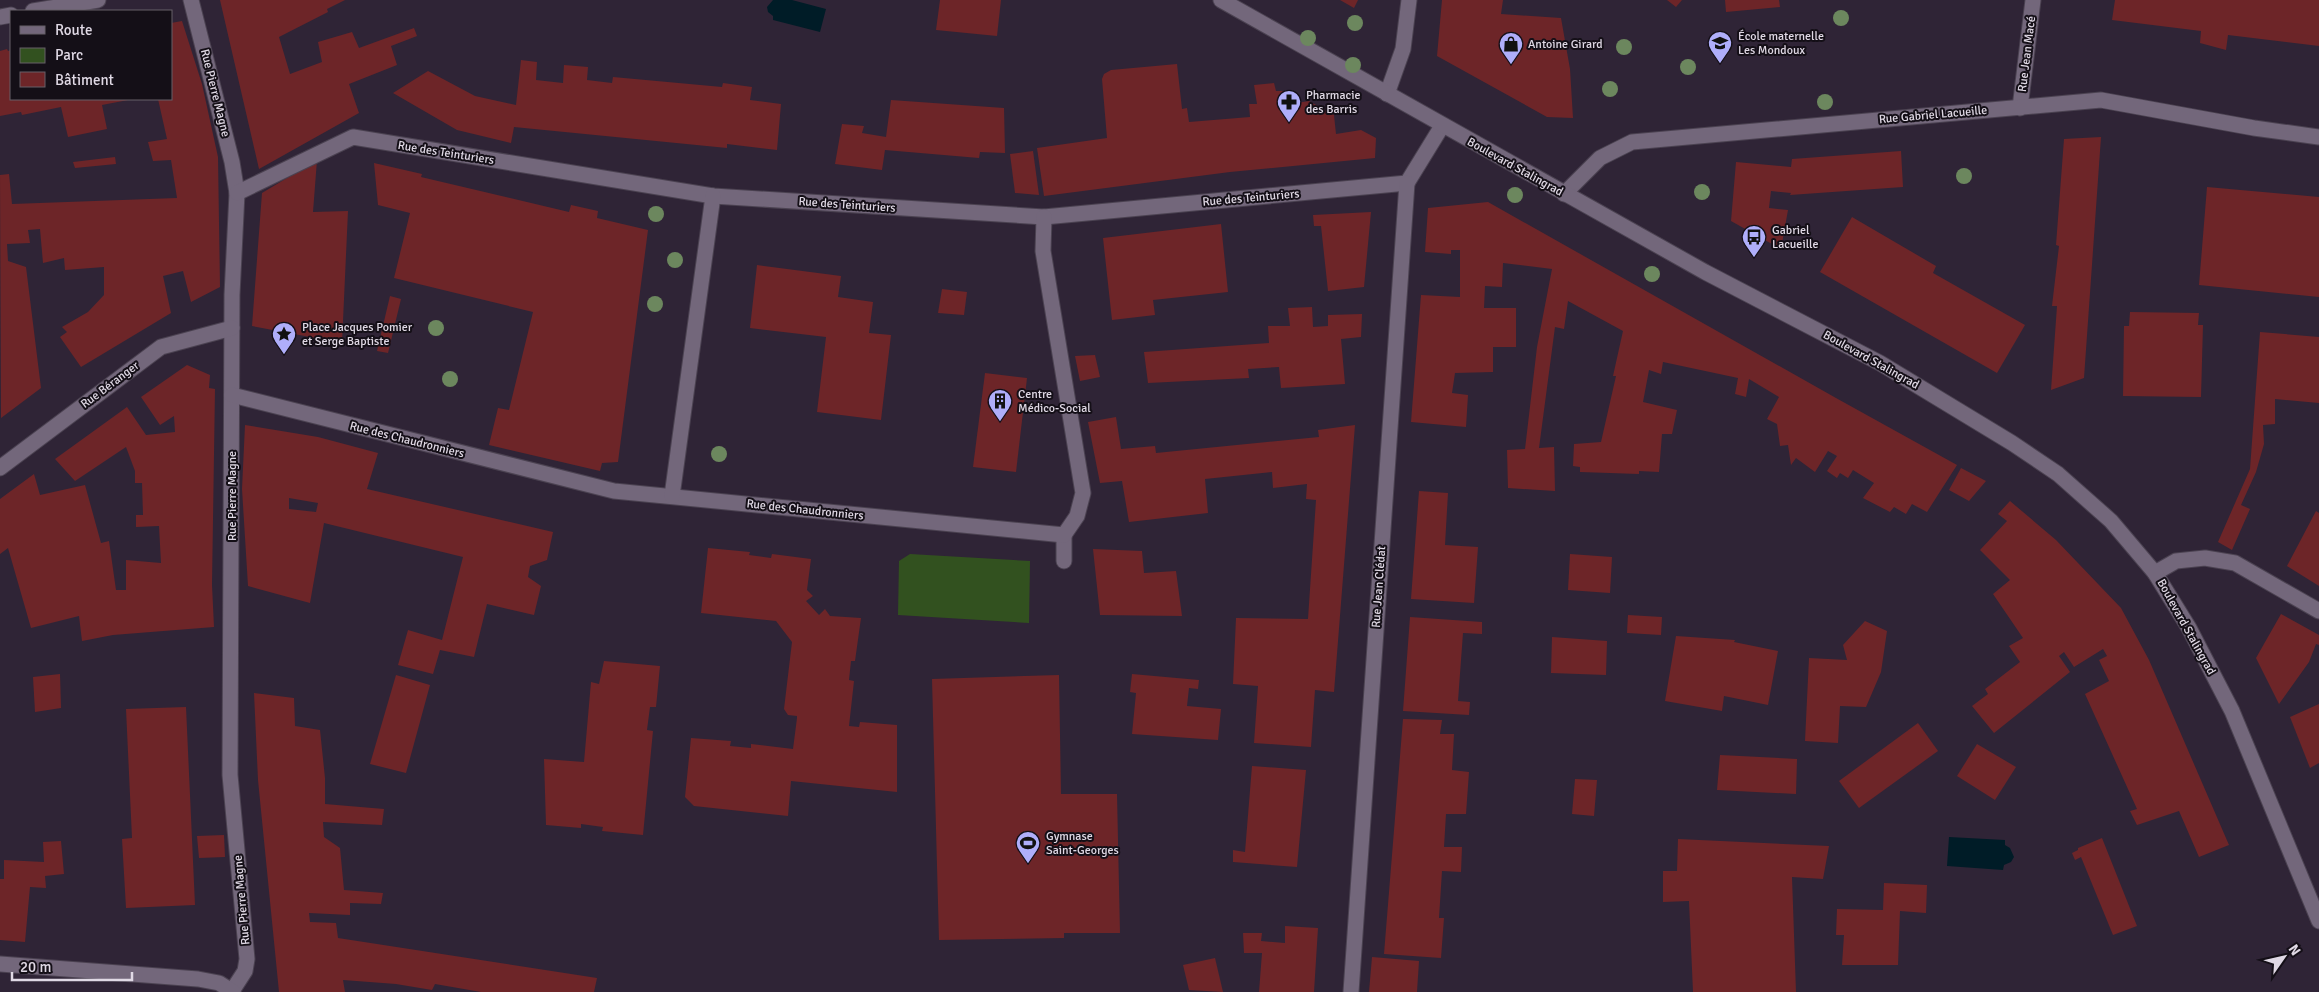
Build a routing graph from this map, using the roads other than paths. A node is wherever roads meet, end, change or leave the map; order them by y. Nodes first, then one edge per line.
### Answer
1 (98, 0) edge
2 (191, 0) edge
3 (1221, 0) edge
4 (1409, 0) edge
5 (2033, 0) edge
6 (39, 10) edge
7 (1387, 94) junction
8 (2020, 108) junction
9 (1442, 126) junction
10 (2319, 136) edge
11 (1406, 182) junction
12 (237, 193) junction
13 (1564, 194) junction
14 (713, 196) junction
15 (1044, 217) junction
16 (232, 328) junction
17 (232, 396) junction
18 (0, 468) edge
19 (672, 496) junction
20 (1064, 535) junction
21 (1064, 561) dead end
22 (2155, 573) junction
23 (2319, 610) edge
24 (2319, 921) edge
25 (0, 964) edge
26 (233, 991) edge
27 (1350, 992) edge

1 - 6 street
2 - 12 street, Rue Pierre Magne
3 - 7 street, Boulevard Stalingrad
4 - 7 street
5 - 8 street, Rue Jean Macé
7 - 9 street, Boulevard Stalingrad
8 - 10 street, Rue Gabriel Lacueille
8 - 13 street, Rue Gabriel Lacueille
9 - 11 street
9 - 13 street, Boulevard Stalingrad
11 - 15 street, Rue des Teinturiers
11 - 27 street, Rue Jean Clédat
12 - 14 street, Rue des Teinturiers
12 - 16 street, Rue Pierre Magne
13 - 22 street, Boulevard Stalingrad
14 - 15 street, Rue des Teinturiers
14 - 19 street
15 - 20 street
16 - 17 street, Rue Pierre Magne
16 - 18 street, Rue Béranger
17 - 19 street, Rue des Chaudronniers
17 - 26 street, Rue Pierre Magne
19 - 20 street, Rue des Chaudronniers
20 - 21 street
22 - 23 street
22 - 24 street, Boulevard Stalingrad
25 - 26 street

